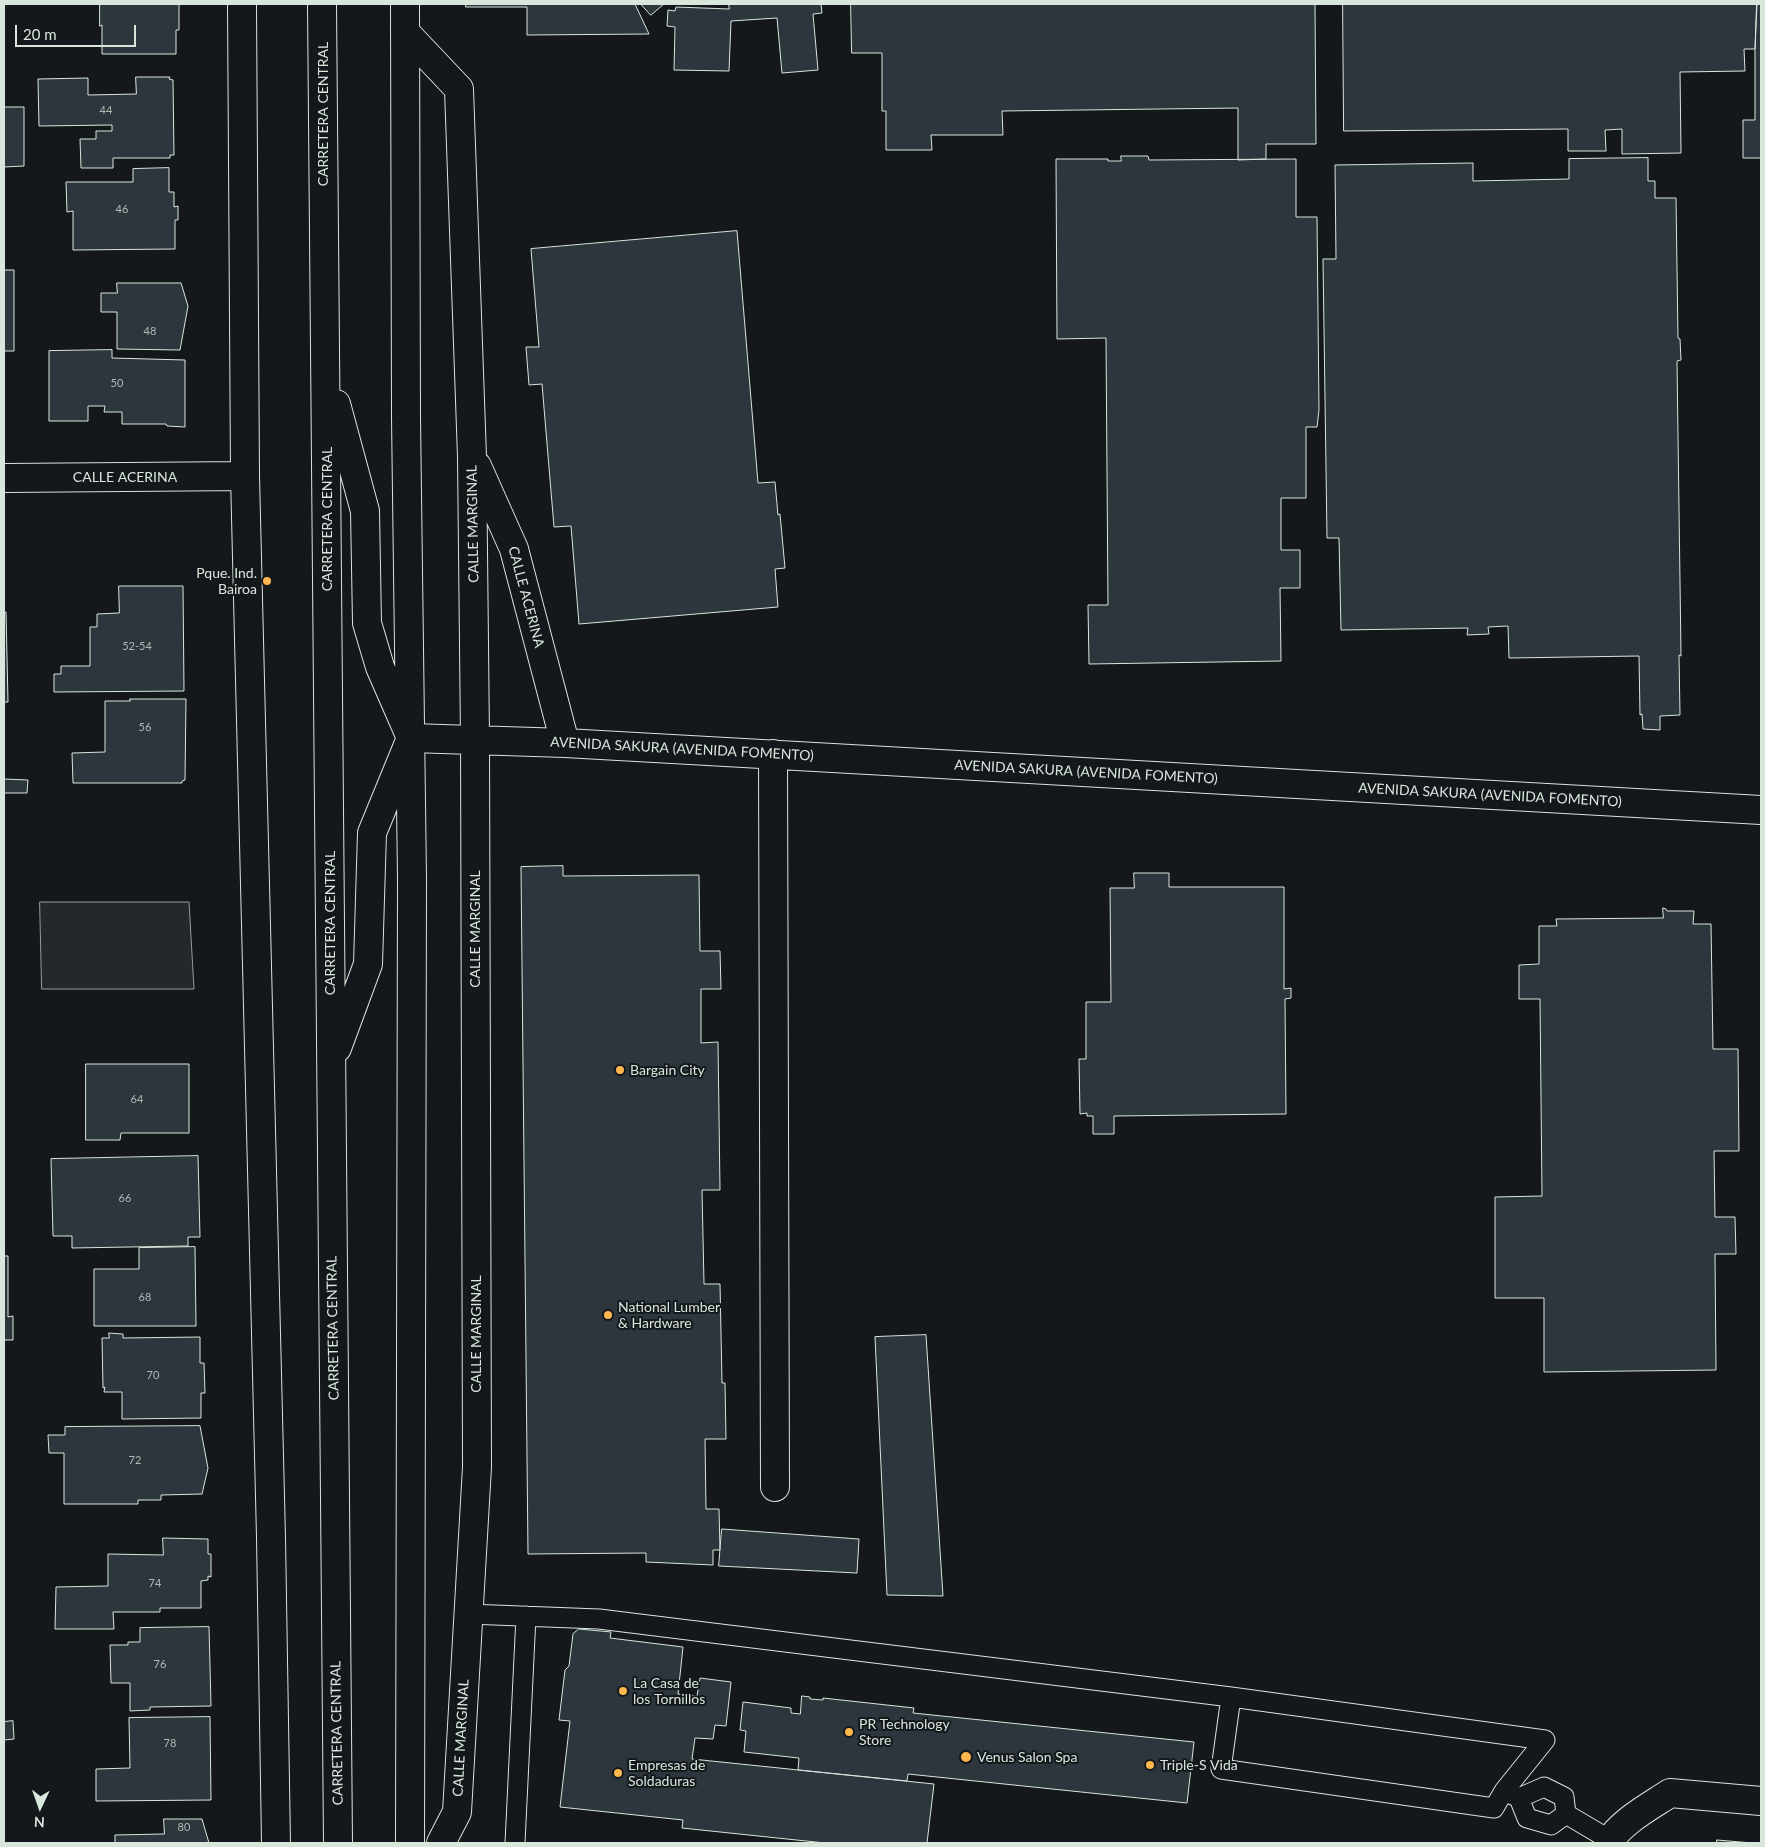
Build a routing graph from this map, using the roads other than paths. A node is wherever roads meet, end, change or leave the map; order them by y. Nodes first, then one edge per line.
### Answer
1 (242, 4) edge
2 (322, 4) edge
3 (405, 4) edge
4 (406, 32) junction
5 (326, 368) junction
6 (472, 457) junction
7 (246, 476) junction
8 (4, 478) edge
9 (411, 738) junction
10 (475, 739) junction
11 (564, 743) junction
12 (772, 754) junction
13 (1761, 810) edge
14 (331, 1066) junction
15 (775, 1487) dead end
16 (468, 1614) junction
17 (526, 1616) junction
18 (1231, 1697) junction
19 (1512, 1795) junction
20 (1761, 1801) edge
21 (1566, 1814) junction
22 (1609, 1842) edge
23 (276, 1843) edge
24 (338, 1843) edge
25 (410, 1843) edge
26 (442, 1843) edge
27 (515, 1843) edge

1 - 7 street
2 - 5 street, CARRETERA CENTRAL
3 - 4 street
4 - 6 street, CALLE MARGINAL
4 - 9 street
5 - 9 street
5 - 14 street, CARRETERA CENTRAL
6 - 10 street, CALLE MARGINAL
6 - 11 street, CALLE ACERINA
7 - 8 street, CALLE ACERINA
7 - 23 street
9 - 10 street, AVENIDA SAKURA (AVENIDA FOMENTO)
9 - 14 street
9 - 25 street
10 - 11 street, AVENIDA SAKURA (AVENIDA FOMENTO)
10 - 16 street, CALLE MARGINAL
11 - 12 street, AVENIDA SAKURA (AVENIDA FOMENTO)
12 - 13 street, AVENIDA SAKURA (AVENIDA FOMENTO)
12 - 15 street
14 - 24 street, CARRETERA CENTRAL
16 - 17 lane
16 - 26 street, CALLE MARGINAL
17 - 18 lane
17 - 27 lane
18 - 19 lane
18 - 19 lane
19 - 21 lane
19 - 21 lane
20 - 22 street
21 - 22 lane

